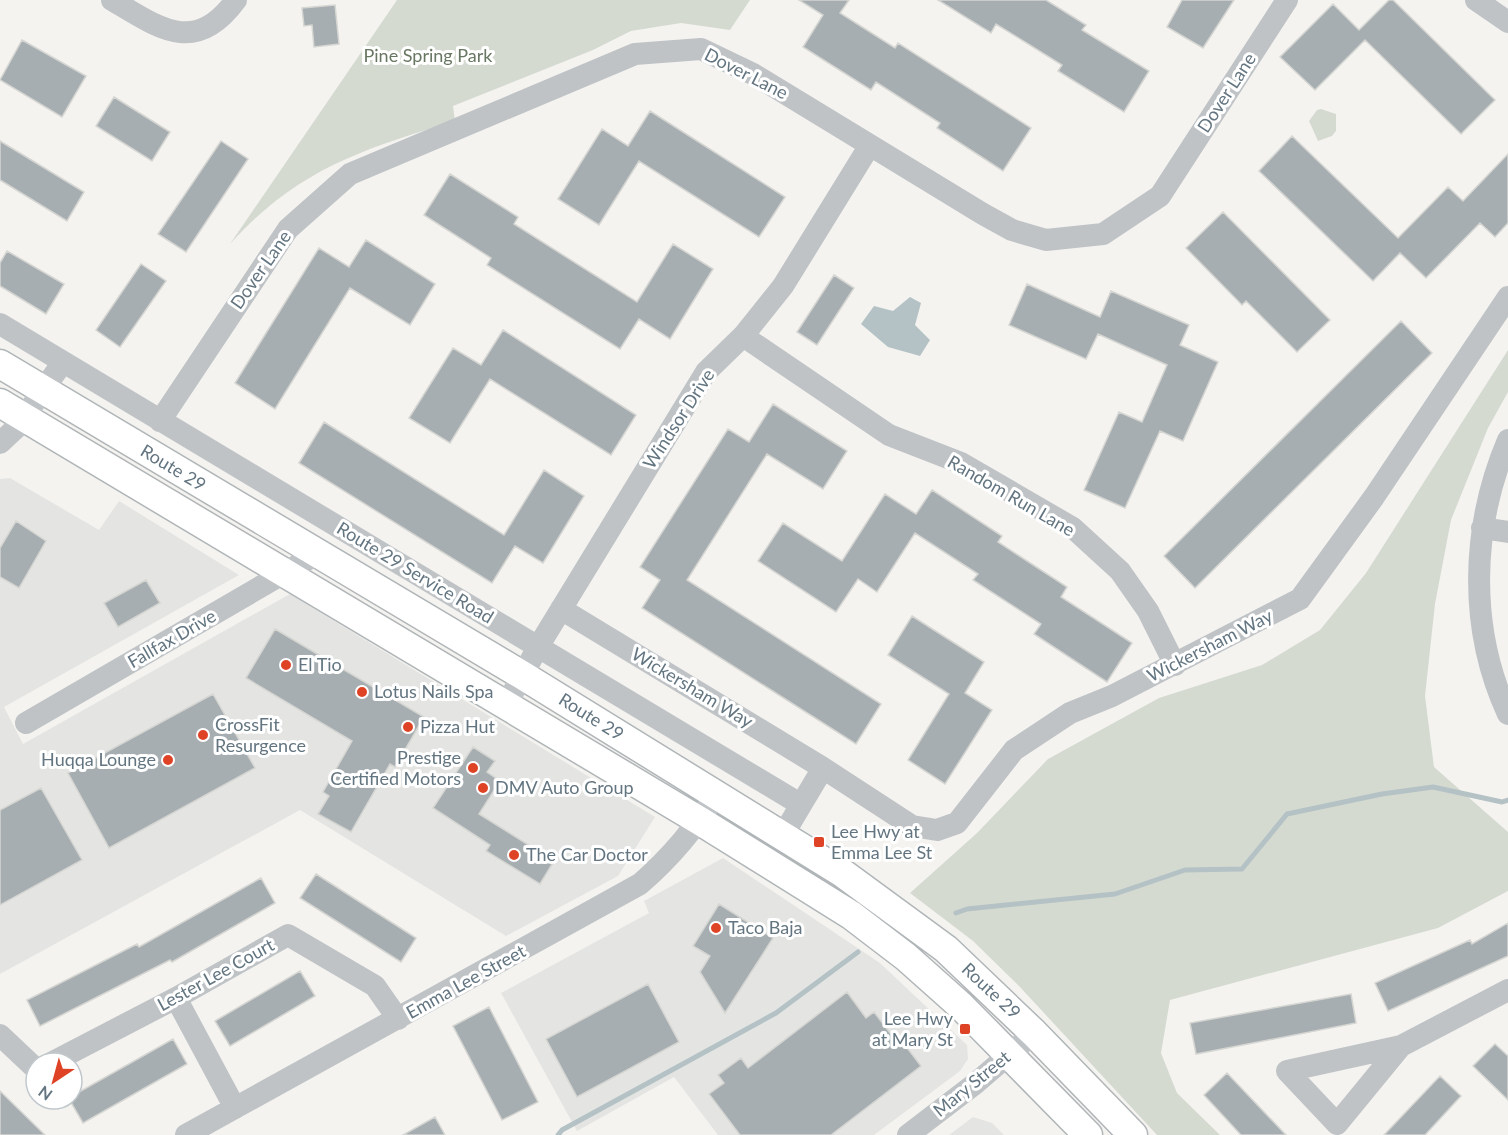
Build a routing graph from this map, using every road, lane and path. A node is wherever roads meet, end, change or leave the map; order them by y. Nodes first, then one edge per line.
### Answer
1 (112, 0) edge
2 (236, 0) edge
3 (1287, 0) edge
4 (1476, 0) edge
5 (1508, 22) edge
6 (870, 145) junction
7 (1508, 297) edge
8 (0, 324) edge
9 (743, 336) junction
10 (63, 362) junction
11 (0, 364) edge
12 (41, 389) junction
13 (12, 410) edge
14 (160, 421) junction
15 (1508, 440) edge
16 (0, 443) edge
17 (1482, 528) junction
18 (1508, 532) edge
19 (317, 554) junction
20 (285, 573) junction
21 (561, 609) junction
22 (538, 647) junction
23 (1174, 664) junction
24 (522, 675) junction
25 (506, 705) junction
26 (1508, 714) edge
27 (26, 723) dead end
28 (823, 768) junction
29 (716, 794) junction
30 (800, 804) junction
31 (700, 821) junction
32 (783, 835) junction
33 (1507, 993) edge
34 (176, 998) junction
35 (398, 1019) junction
36 (1034, 1033) junction
37 (0, 1035) edge
38 (1401, 1046) junction
39 (74, 1051) edge
40 (1010, 1054) junction
41 (24, 1058) edge
42 (235, 1108) junction
43 (186, 1135) edge
44 (908, 1135) edge
45 (1088, 1135) edge
46 (1133, 1135) edge

1 - 2 street
3 - 6 street, Dover Lane
4 - 5 street
6 - 9 street, Windsor Drive
6 - 14 street, Dover Lane
7 - 23 street, Wickersham Way
8 - 10 street, Route 29 Service Road
9 - 21 street, Windsor Drive
9 - 23 street, Random Run Lane
10 - 12 street
10 - 14 street, Route 29 Service Road
11 - 12 main road, Route 29
12 - 13 street
12 - 19 main road, Route 29
13 - 16 street
13 - 20 main road, Route 29
14 - 22 street, Route 29 Service Road
15 - 17 street
17 - 18 street
17 - 26 street
19 - 20 street, Fallfax Drive
19 - 24 main road, Route 29
20 - 25 main road, Route 29
20 - 27 street, Fallfax Drive
21 - 22 street, Windsor Drive
21 - 28 street, Wickersham Way
22 - 24 street, Windsor Drive
22 - 30 street, Route 29 Service Road
23 - 28 street, Wickersham Way
24 - 25 street, Windsor Drive
24 - 29 main road, Route 29
25 - 31 main road, Route 29
28 - 30 street
29 - 31 street, Emma Lee Street
29 - 32 main road, Route 29
30 - 32 street
31 - 35 street, Emma Lee Street
31 - 40 main road, Route 29
32 - 36 main road, Route 29
33 - 38 street
34 - 35 street, Lester Lee Court
34 - 39 street, Lester Lee Court
34 - 42 street
35 - 42 street, Emma Lee Street
36 - 40 street, Mary Street
36 - 46 main road, Route 29
37 - 41 street
38 - 38 street
40 - 44 street, Mary Street
40 - 45 main road, Route 29
42 - 43 street, Emma Lee Street

